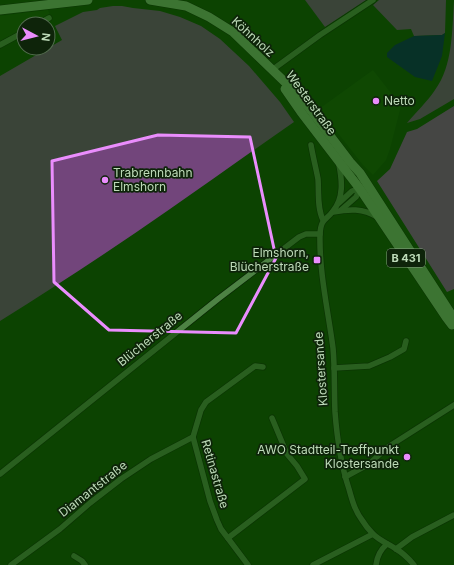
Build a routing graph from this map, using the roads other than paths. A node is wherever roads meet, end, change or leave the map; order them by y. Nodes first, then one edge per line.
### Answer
1 (88, 0) edge
2 (150, 0) edge
3 (373, 0) edge
4 (0, 10) edge
5 (16, 36) edge
6 (0, 45) edge
7 (272, 70) junction
8 (311, 145) dead end
9 (338, 161) junction
10 (367, 183) junction
11 (360, 189) junction
12 (337, 204) junction
13 (341, 210) junction
14 (333, 212) junction
15 (380, 219) junction
16 (324, 220) junction
17 (320, 234) junction
18 (454, 321) edge
19 (454, 327) edge
20 (406, 341) dead end
21 (263, 367) dead end
22 (334, 368) junction
23 (454, 405) edge
24 (272, 418) dead end
25 (193, 437) junction
26 (0, 474) edge
27 (345, 477) junction
28 (454, 515) edge
29 (373, 534) junction
30 (228, 538) junction
31 (387, 544) junction
32 (396, 549) junction
33 (74, 556) dead end
34 (12, 565) edge
35 (85, 565) edge
36 (248, 565) edge
37 (313, 565) edge
38 (376, 565) edge
39 (414, 565) edge

1 - 4 main road
2 - 7 main road, Köhnholz / B 431
3 - 7 street
5 - 6 street
7 - 9 main road, Westerstraße / B 431
7 - 10 main road, Westerstraße / B 431
8 - 16 street, Klostersande
9 - 11 main road, Westerstraße / B 431
9 - 12 street
10 - 11 street
10 - 18 main road, Westerstraße / B 431
11 - 12 street
11 - 13 street
11 - 15 main road, Westerstraße / B 431
12 - 14 street
13 - 14 street
13 - 15 street
14 - 16 street
15 - 19 main road, Westerstraße / B 431
16 - 17 street, Klostersande
17 - 22 street, Klostersande
17 - 26 street, Blücherstraße
20 - 22 street
21 - 25 street, Retinastraße
22 - 27 street, Klostersande
23 - 27 street
24 - 30 street
25 - 30 street, Retinastraße
25 - 34 street, Diamantstraße
27 - 29 street, Klostersande
28 - 32 street
29 - 31 street, Klostersande
29 - 37 street
30 - 36 street, Retinastraße
31 - 32 street, Klostersande
31 - 38 street
32 - 39 street, Klostersande
33 - 35 street

